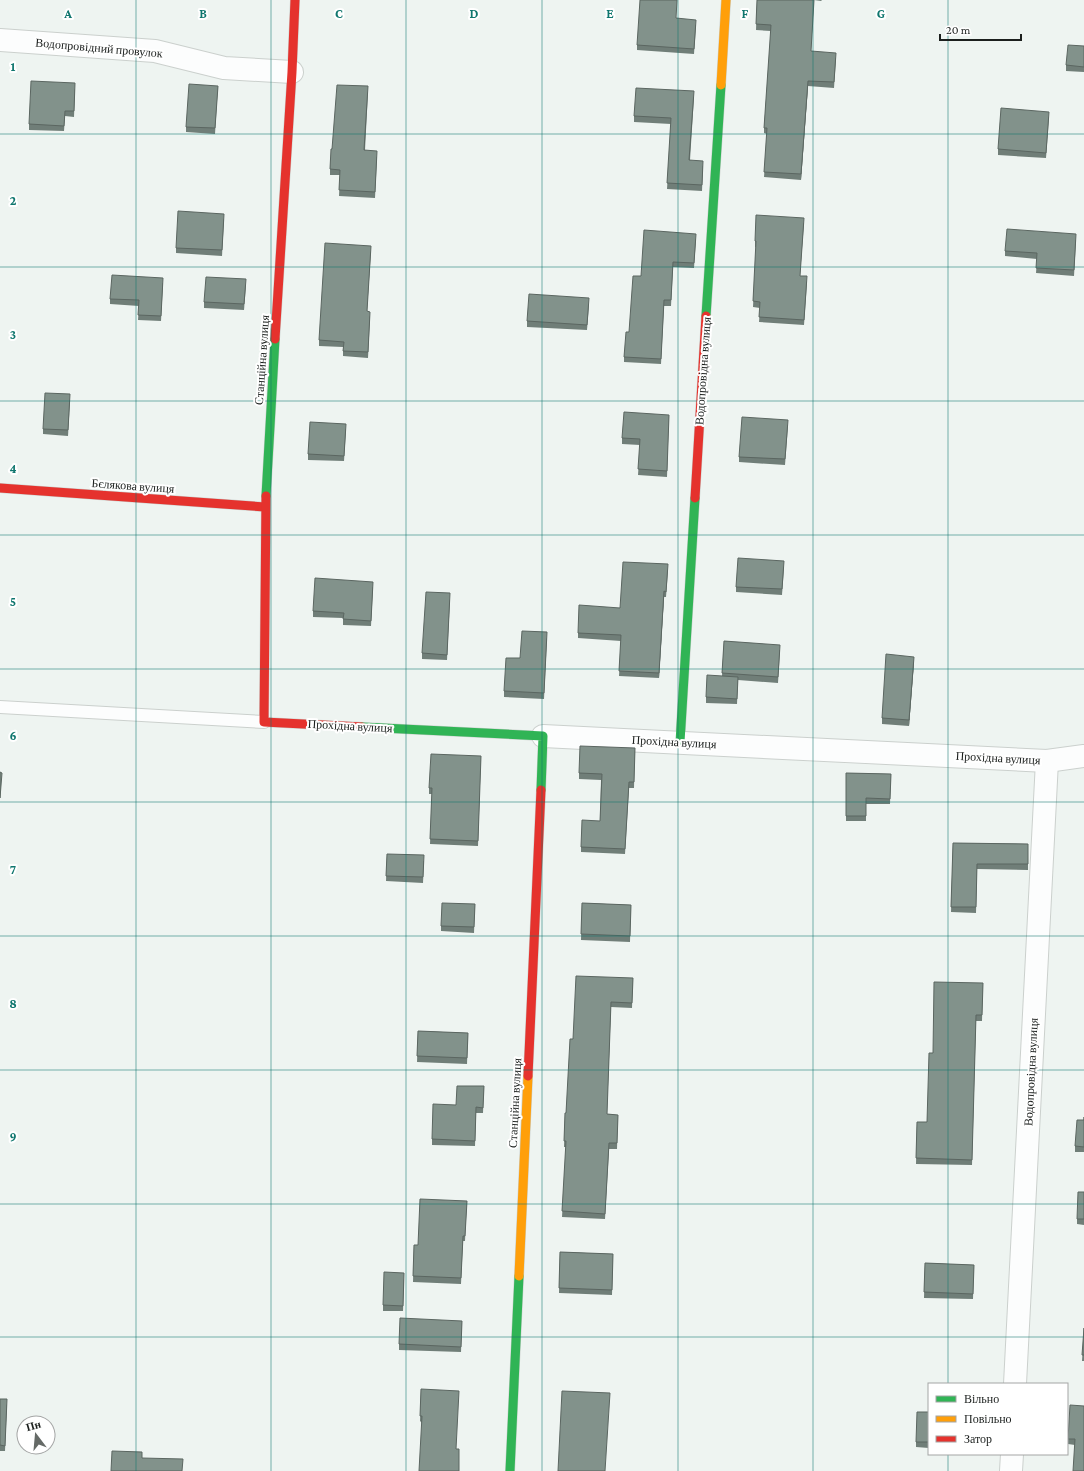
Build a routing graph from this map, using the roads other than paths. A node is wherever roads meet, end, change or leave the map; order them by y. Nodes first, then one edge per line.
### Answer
1 (295, 0) edge
2 (726, 0) edge
3 (0, 40) edge
4 (292, 72) junction
5 (0, 488) edge
6 (265, 507) junction
7 (0, 707) edge
8 (264, 722) junction
9 (543, 736) junction
10 (680, 742) junction
11 (1084, 756) edge
12 (1047, 761) junction
13 (1015, 1383) edge
14 (1012, 1455) edge
15 (510, 1471) edge
16 (1011, 1471) edge

1 - 4 street, Станційна вулиця
2 - 10 street, Водопровідна вулиця
3 - 4 street, Водопровідний провулок
4 - 6 street, Станційна вулиця
5 - 6 street, Бєлякова вулиця
6 - 8 street, Станційна вулиця
7 - 8 lane
8 - 9 street, Прохідна вулиця
9 - 10 street, Прохідна вулиця
9 - 15 street, Станційна вулиця
10 - 12 street, Прохідна вулиця
11 - 12 street, Прохідна вулиця
12 - 13 street, Водопровідна вулиця
14 - 16 street

